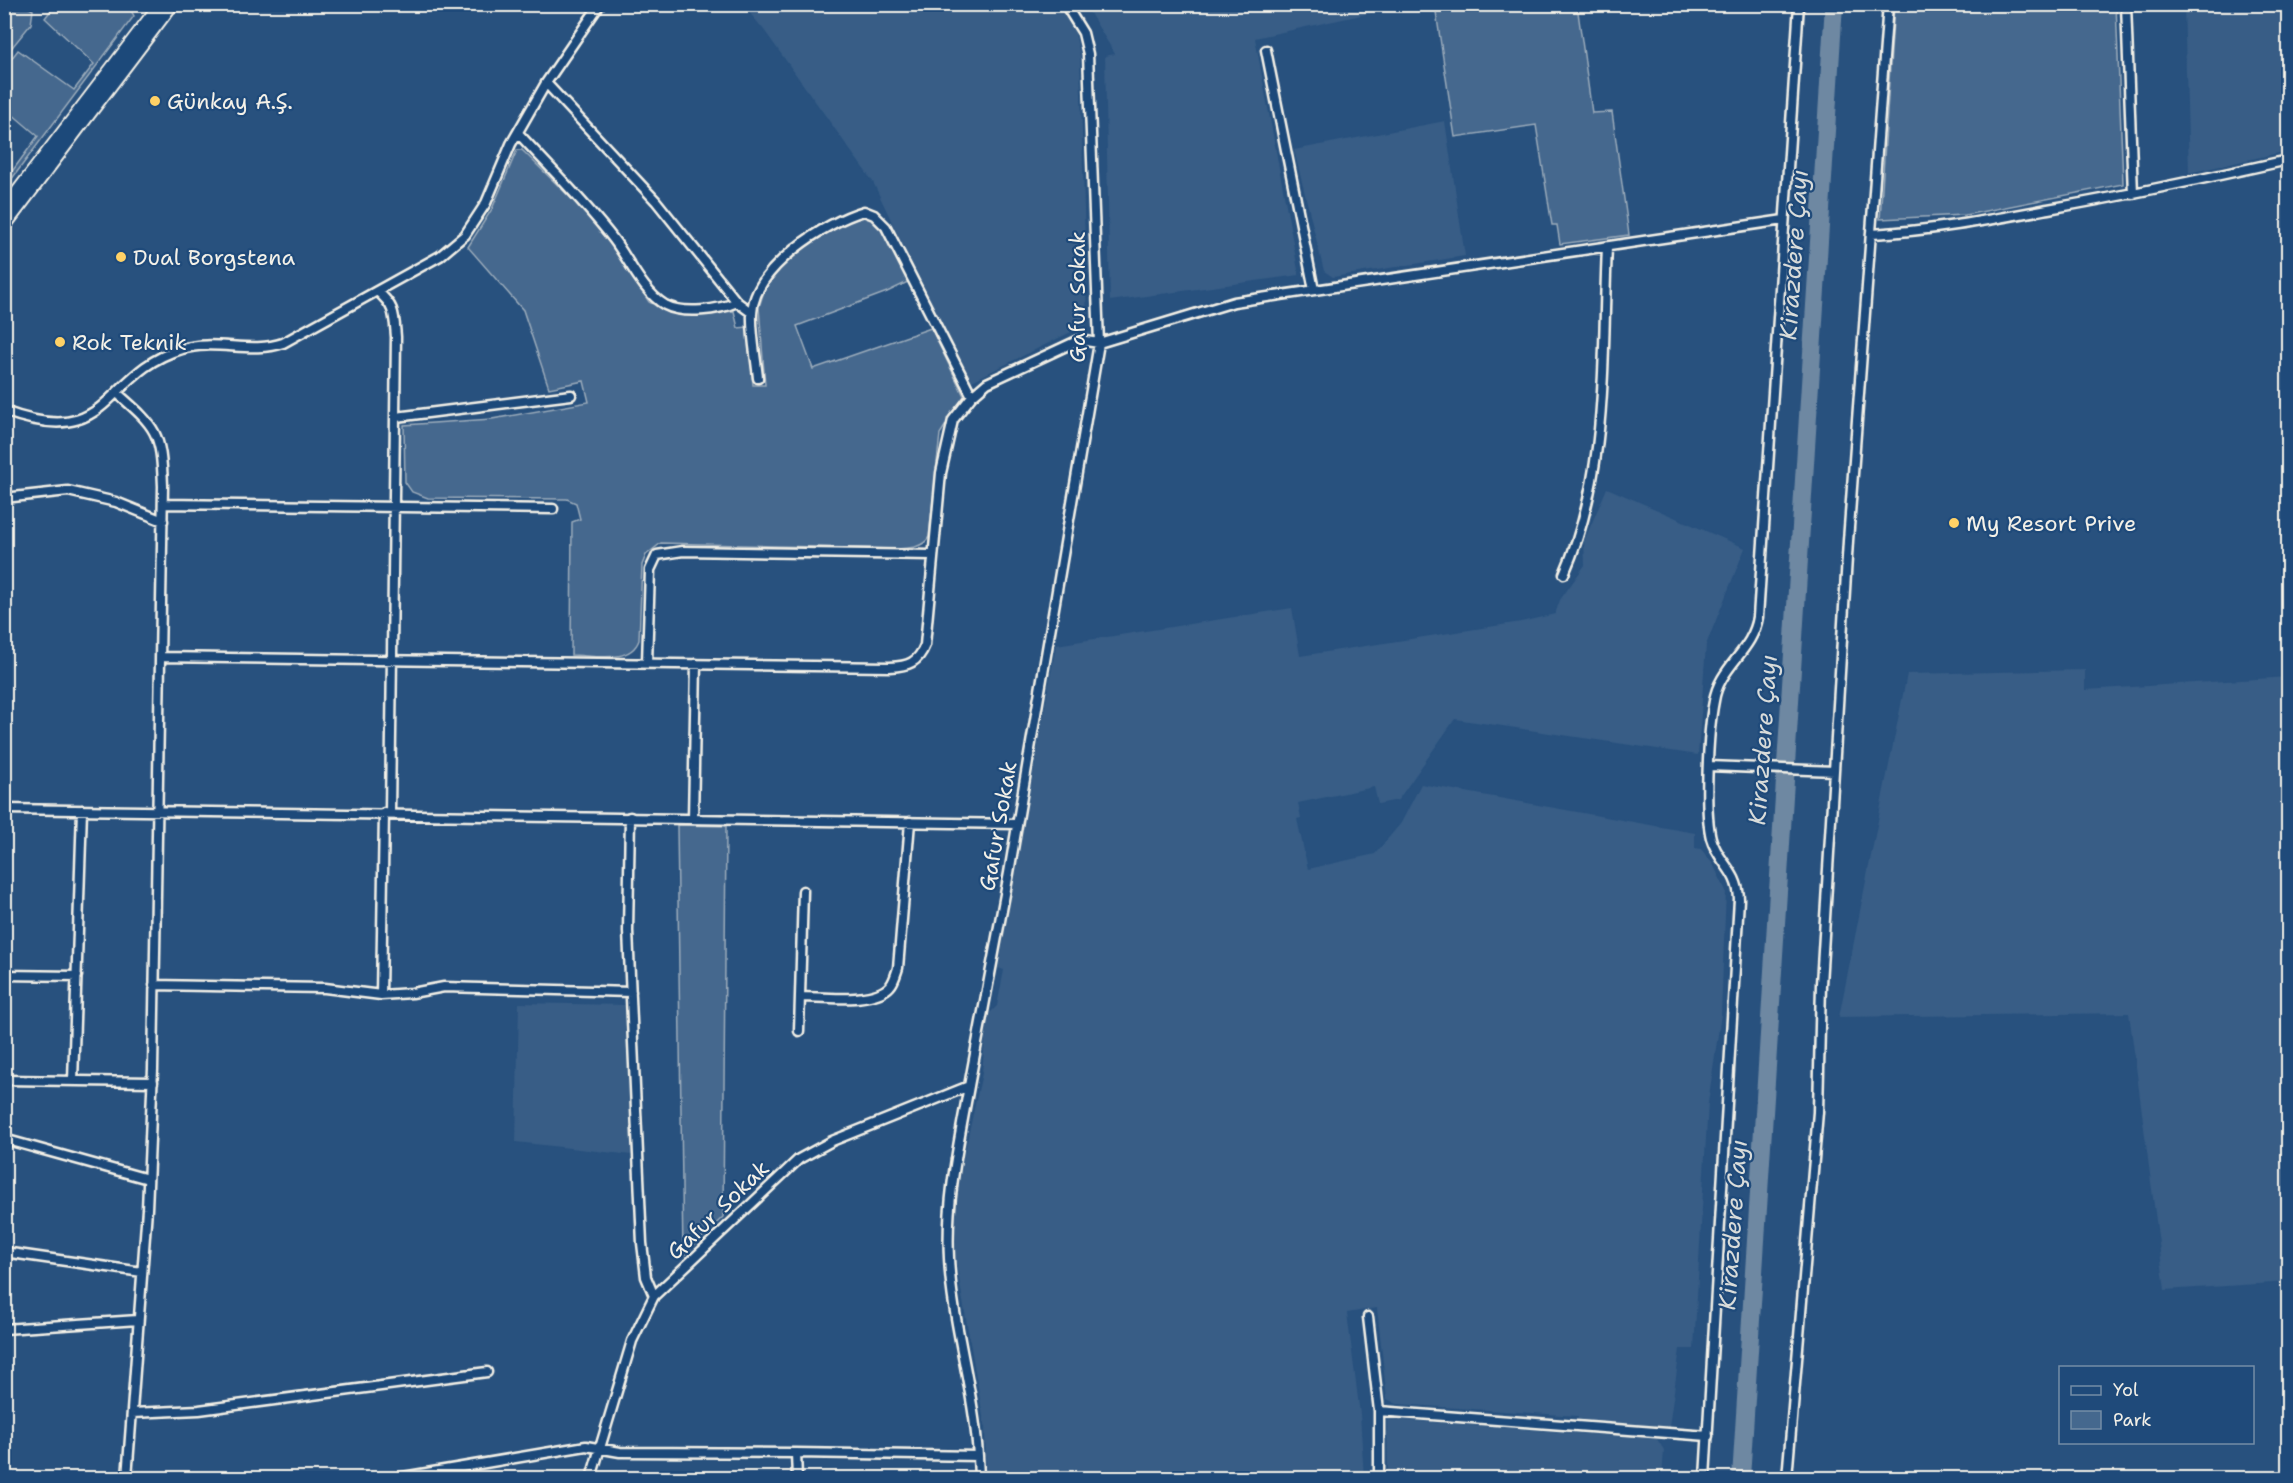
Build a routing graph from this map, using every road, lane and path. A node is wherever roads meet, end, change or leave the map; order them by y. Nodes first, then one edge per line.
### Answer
1 (160, 4) edge
2 (172, 4) edge
3 (600, 4) edge
4 (1065, 4) edge
5 (1799, 4) edge
6 (1888, 4) edge
7 (2126, 4) edge
8 (1266, 50) dead end
9 (546, 83) junction
10 (518, 133) junction
11 (2289, 160) edge
12 (2133, 194) junction
13 (4, 210) edge
14 (1784, 220) junction
15 (4, 226) edge
16 (1872, 234) junction
17 (1607, 247) junction
18 (377, 291) junction
19 (1314, 291) junction
20 (737, 302) junction
21 (752, 313) junction
22 (1099, 344) junction
23 (758, 378) dead end
24 (117, 393) junction
25 (571, 395) dead end
26 (972, 396) junction
27 (4, 411) edge
28 (396, 417) junction
29 (4, 498) edge
30 (163, 504) junction
31 (394, 506) junction
32 (553, 509) dead end
33 (163, 521) junction
34 (932, 555) junction
35 (1564, 574) dead end
36 (160, 657) junction
37 (393, 659) junction
38 (647, 663) junction
39 (696, 664) junction
40 (1709, 766) junction
41 (1834, 771) junction
42 (4, 808) edge
43 (82, 810) junction
44 (157, 811) junction
45 (387, 813) junction
46 (630, 818) junction
47 (693, 819) junction
48 (910, 822) junction
49 (1017, 824) junction
50 (803, 891) dead end
51 (4, 975) edge
52 (77, 976) junction
53 (154, 985) junction
54 (631, 992) junction
55 (381, 995) junction
56 (801, 996) junction
57 (799, 1031) dead end
58 (4, 1080) edge
59 (73, 1081) junction
60 (153, 1082) junction
61 (969, 1086) junction
62 (4, 1139) edge
63 (148, 1179) junction
64 (4, 1252) edge
65 (142, 1272) junction
66 (654, 1296) junction
67 (1368, 1317) dead end
68 (138, 1320) junction
69 (4, 1329) edge
70 (487, 1372) dead end
71 (1379, 1411) junction
72 (132, 1413) junction
73 (1708, 1436) junction
74 (601, 1447) junction
75 (796, 1453) junction
76 (978, 1456) junction
77 (127, 1479) edge
78 (397, 1479) edge
79 (591, 1479) edge
80 (797, 1479) edge
81 (979, 1479) edge
82 (1379, 1479) edge
83 (1705, 1479) edge
84 (1787, 1479) edge

1 - 13 main road
2 - 15 main road
3 - 9 street
4 - 22 street, Gafur Sokak
5 - 14 street
6 - 16 street
7 - 12 street
8 - 19 street
9 - 10 street
9 - 20 street
10 - 18 street
10 - 20 street
11 - 12 street
12 - 16 street
14 - 17 street
14 - 40 street
16 - 41 street
17 - 19 street
17 - 35 street
18 - 24 street
18 - 28 street
19 - 22 street
20 - 21 street
21 - 23 street
21 - 26 street
22 - 26 street
22 - 49 street, Gafur Sokak
24 - 27 street
24 - 30 street
25 - 28 street
26 - 34 street
28 - 31 street
29 - 33 street
30 - 31 street
30 - 33 street
31 - 32 street
31 - 37 street
33 - 36 street
34 - 38 street
34 - 39 street
36 - 37 street
36 - 44 street
37 - 38 street
37 - 45 street
38 - 39 street
39 - 47 street
40 - 41 street
40 - 73 street
41 - 84 street
42 - 43 street
43 - 44 street
43 - 52 street
44 - 45 street
44 - 53 street
45 - 46 street
45 - 55 street
46 - 47 street
46 - 54 street
47 - 48 street
48 - 49 street
48 - 56 street
49 - 61 street, Gafur Sokak
50 - 56 street
51 - 52 street
52 - 59 street
53 - 55 street
53 - 60 street
54 - 55 street
54 - 66 street
56 - 57 street
58 - 59 street
59 - 60 street
60 - 63 street
61 - 66 street, Gafur Sokak
61 - 76 street
62 - 63 street
63 - 65 street
64 - 65 street
65 - 68 street
66 - 74 street, Gafur Sokak
67 - 71 street
68 - 69 street
68 - 72 street
70 - 72 street
71 - 73 street
71 - 82 street
72 - 77 street
73 - 83 street
74 - 75 street
74 - 78 street
74 - 79 street, Gafur Sokak
75 - 76 street
75 - 80 street
76 - 81 street

